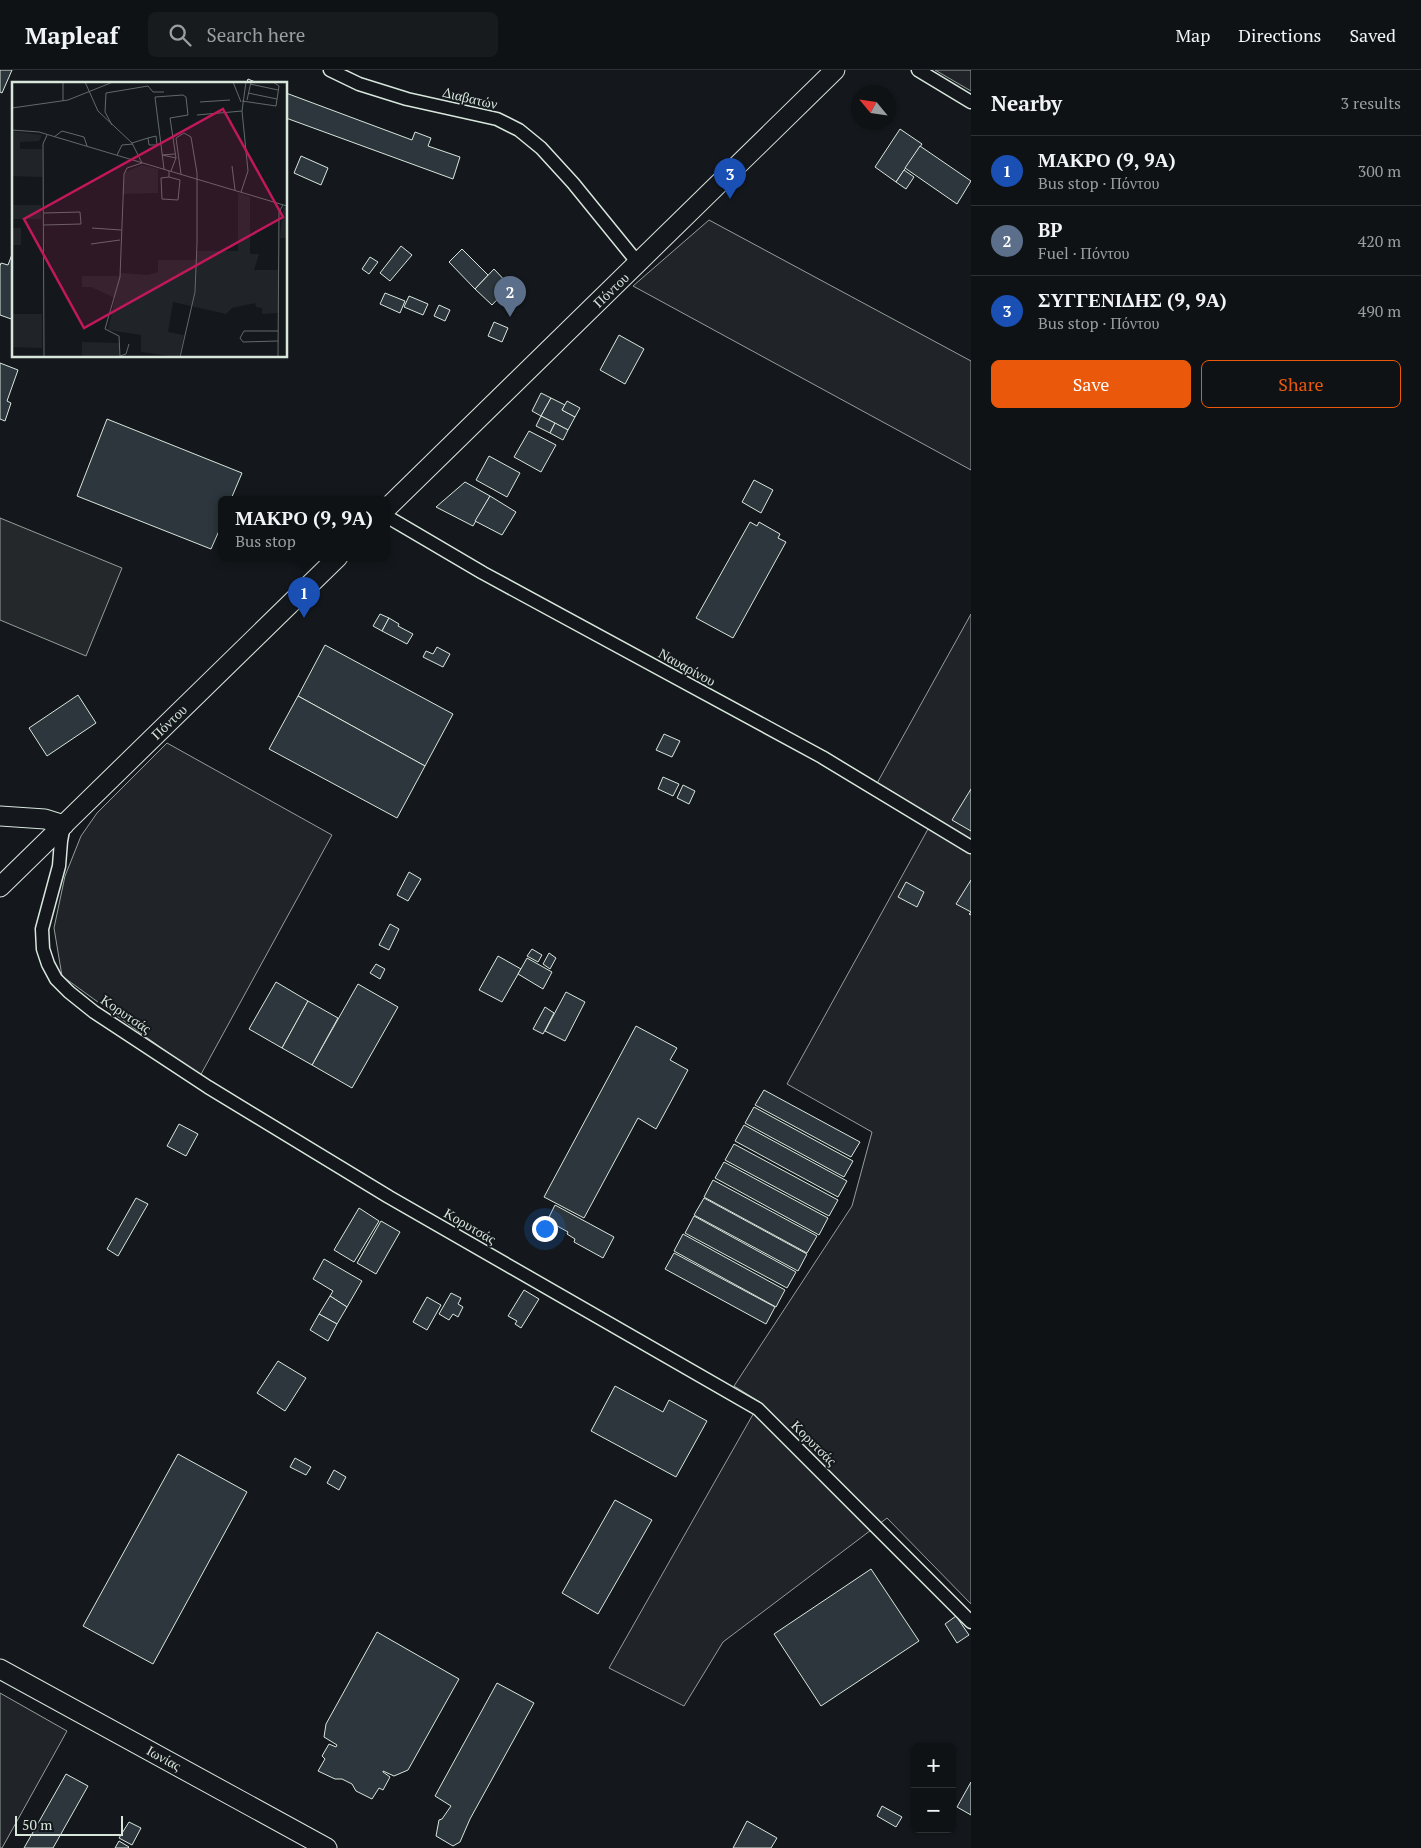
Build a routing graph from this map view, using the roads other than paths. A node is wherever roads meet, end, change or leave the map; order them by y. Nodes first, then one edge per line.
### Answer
1 (330, 70) edge
2 (835, 70) edge
3 (918, 70) edge
4 (971, 102) edge
5 (638, 263) junction
6 (390, 505) edge
7 (390, 518) edge
8 (334, 561) edge
9 (0, 816) edge
10 (64, 825) junction
11 (971, 847) edge
12 (0, 888) edge
13 (971, 1622) edge
14 (0, 1669) edge
15 (327, 1848) edge

1 - 5 street, Διαβατών
2 - 5 street, Πόντου
3 - 4 street
5 - 6 street, Πόντου
7 - 11 street, Ναυαρίνου
8 - 10 street, Πόντου
9 - 10 street
10 - 12 street, Πόντου
10 - 13 street, Κορυτσάς
14 - 15 street, Ιωνίας

